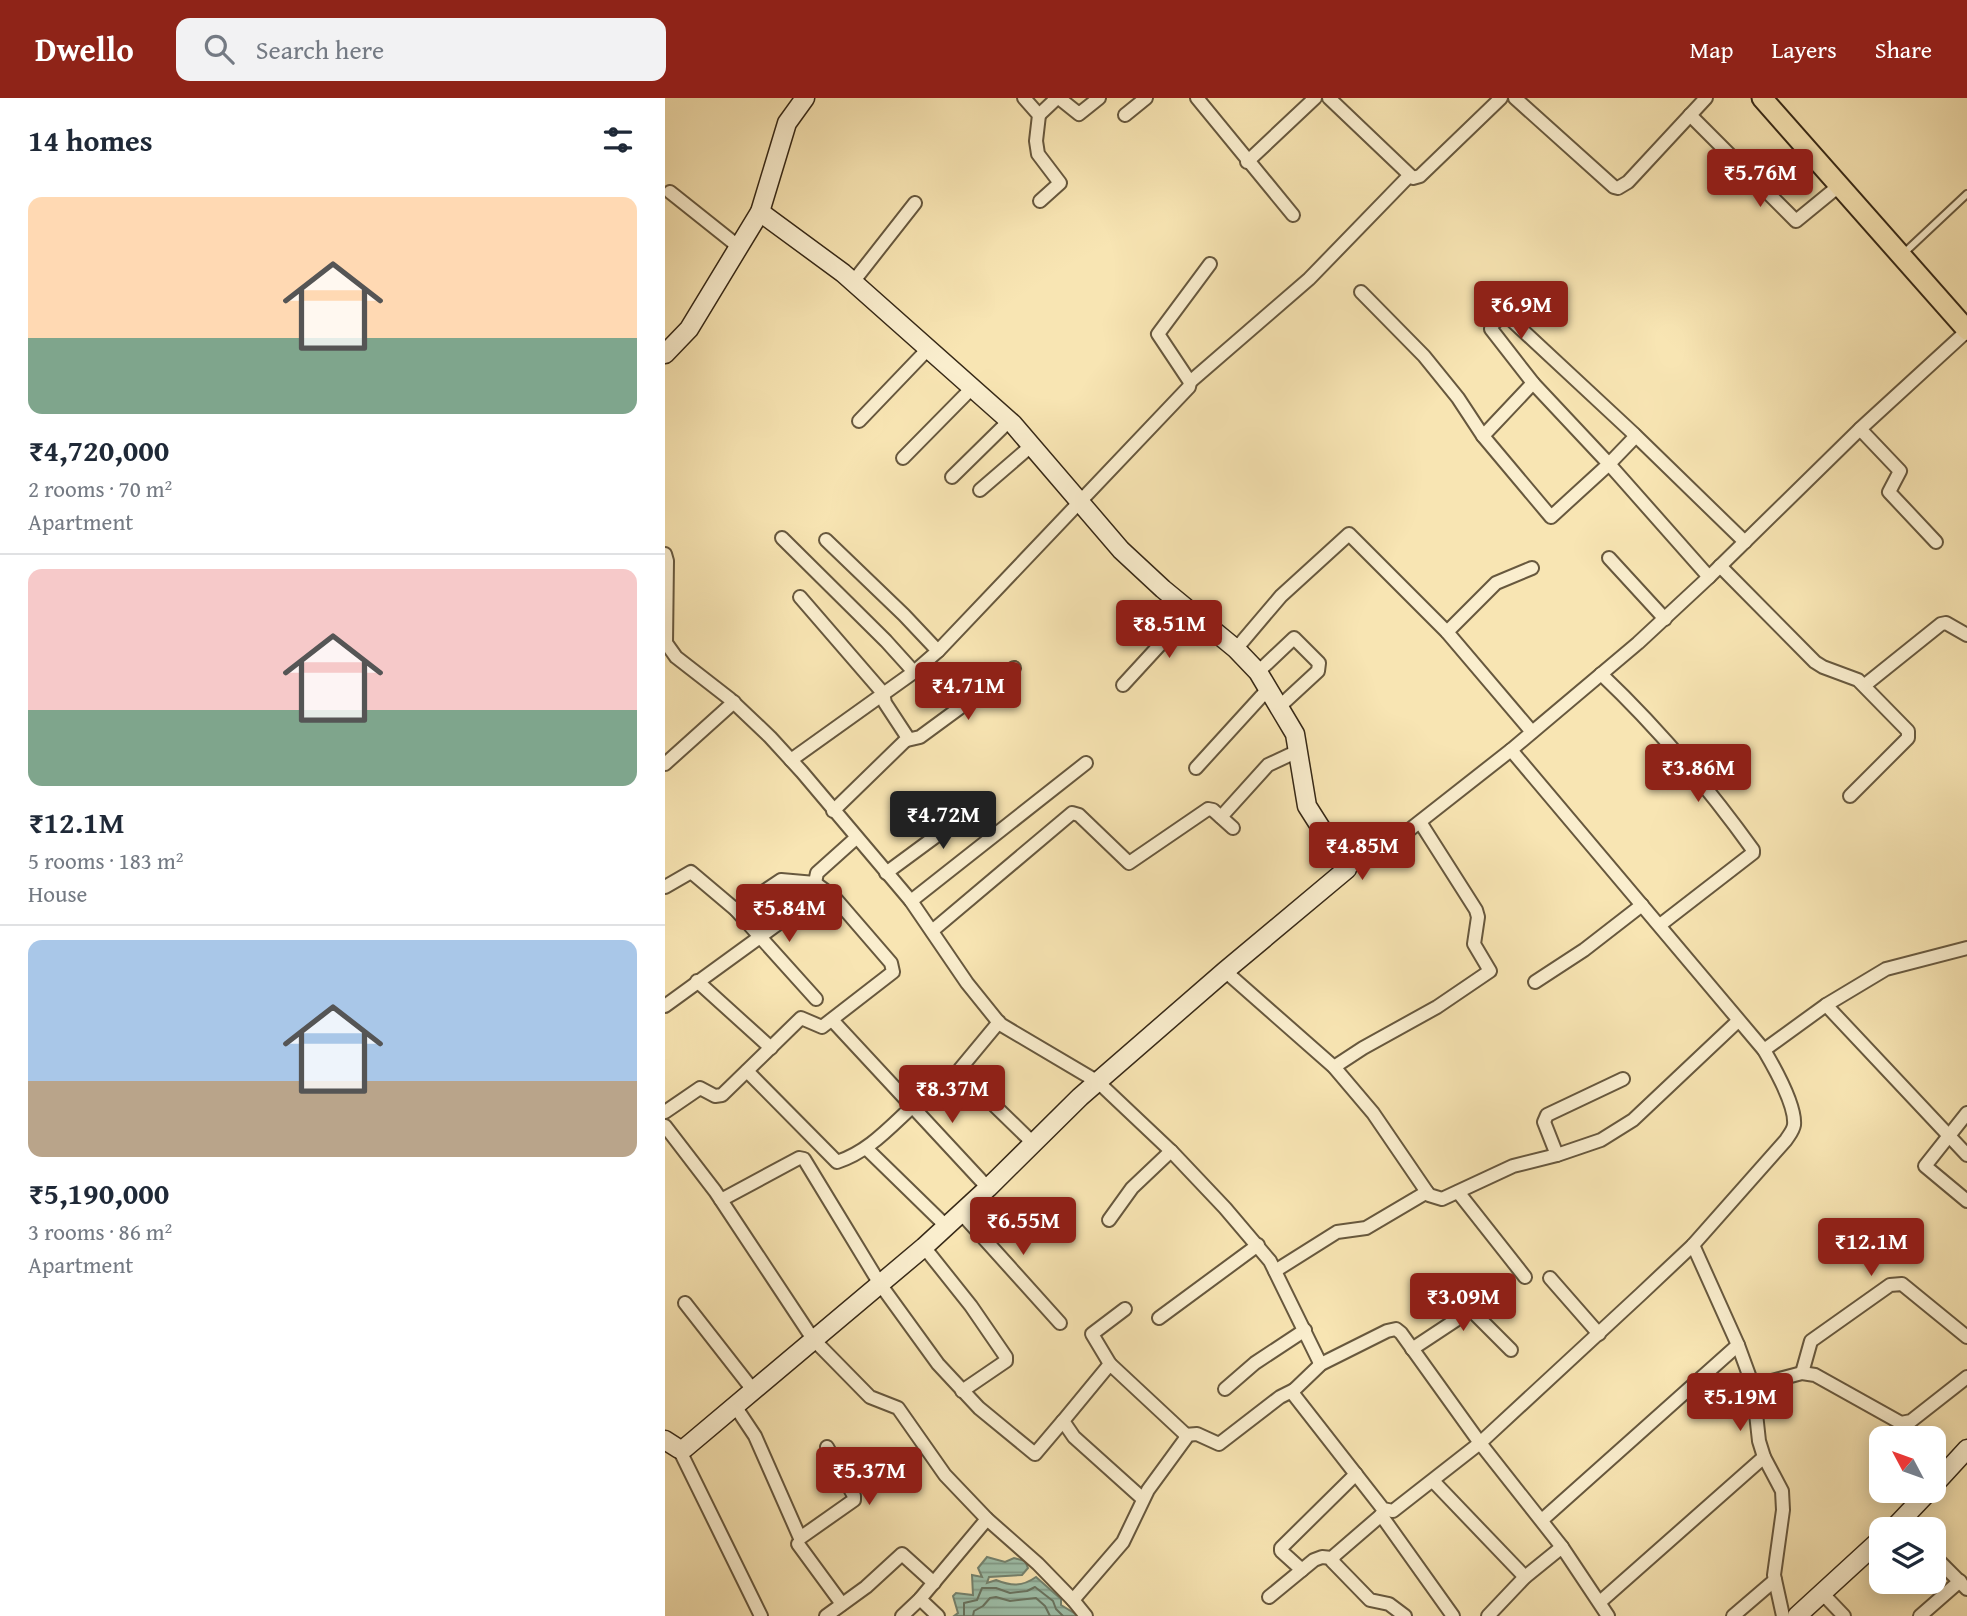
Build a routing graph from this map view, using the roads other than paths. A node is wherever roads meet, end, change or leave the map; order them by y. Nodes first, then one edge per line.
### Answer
1 (805, 98) edge
2 (1024, 98) edge
3 (1058, 98) edge
4 (1099, 98) edge
5 (1146, 98) edge
6 (1197, 98) edge
7 (1315, 98) edge
8 (1329, 98) edge
9 (1500, 98) edge
10 (1515, 98) edge
11 (1706, 98) edge
12 (1762, 98) edge
13 (1039, 115) junction
14 (1125, 115) dead end
15 (1690, 115) junction
16 (1247, 162) junction
17 (1409, 176) junction
18 (1840, 185) junction
19 (670, 192) dead end
20 (1967, 194) edge
21 (1040, 201) dead end
22 (915, 203) dead end
23 (761, 212) junction
24 (1293, 215) dead end
25 (739, 247) junction
26 (1902, 255) junction
27 (1210, 264) dead end
28 (853, 282) junction
29 (1361, 292) dead end
30 (1521, 299) dead end
31 (1505, 314) junction
32 (1967, 330) edge
33 (928, 349) junction
34 (665, 354) edge
35 (1190, 382) junction
36 (1533, 383) junction
37 (972, 388) junction
38 (859, 421) dead end
39 (1009, 421) junction
40 (1860, 429) junction
41 (1635, 435) junction
42 (1483, 436) junction
43 (1031, 446) junction
44 (903, 458) dead end
45 (1609, 464) junction
46 (952, 477) dead end
47 (980, 490) dead end
48 (1079, 501) junction
49 (782, 538) dead end
50 (826, 540) dead end
51 (1745, 541) junction
52 (1936, 542) dead end
53 (665, 554) edge
54 (1609, 558) dead end
55 (1720, 566) junction
56 (1532, 568) dead end
57 (1709, 577) junction
58 (800, 597) dead end
59 (1190, 612) junction
60 (1664, 619) junction
61 (1447, 632) junction
62 (1967, 635) edge
63 (666, 644) edge
64 (1236, 649) junction
65 (938, 651) junction
66 (1014, 668) dead end
67 (914, 672) junction
68 (1258, 672) junction
69 (1601, 674) junction
70 (1123, 685) dead end
71 (1864, 685) junction
72 (1268, 689) junction
73 (883, 693) junction
74 (734, 702) junction
75 (1279, 707) junction
76 (1532, 732) junction
77 (907, 740) junction
78 (1511, 750) junction
79 (1298, 751) junction
80 (791, 760) junction
81 (1086, 763) dead end
82 (665, 764) edge
83 (1196, 768) dead end
84 (1850, 796) dead end
85 (981, 803) dead end
86 (833, 811) junction
87 (1221, 817) junction
88 (1420, 822) junction
89 (1233, 828) dead end
90 (856, 838) junction
91 (1347, 869) junction
92 (886, 873) junction
93 (815, 883) junction
94 (665, 887) edge
95 (911, 901) junction
96 (1642, 905) junction
97 (736, 910) junction
98 (1660, 925) junction
99 (932, 931) junction
100 (759, 936) junction
101 (1967, 948) edge
102 (1225, 971) junction
103 (697, 981) junction
104 (1535, 982) dead end
105 (816, 999) dead end
106 (1826, 1005) junction
107 (665, 1006) edge
108 (832, 1020) junction
109 (1738, 1021) junction
110 (999, 1022) junction
111 (771, 1048) junction
112 (1764, 1050) junction
113 (1334, 1067) junction
114 (747, 1071) junction
115 (1623, 1079) dead end
116 (1098, 1082) junction
117 (912, 1106) junction
118 (665, 1112) edge
119 (1967, 1113) edge
120 (665, 1126) edge
121 (1948, 1134) junction
122 (1033, 1143) junction
123 (866, 1149) junction
124 (1171, 1151) junction
125 (1557, 1155) junction
126 (1967, 1155) edge
127 (988, 1188) junction
128 (1427, 1192) junction
129 (1458, 1192) junction
130 (721, 1200) junction
131 (1967, 1201) edge
132 (961, 1213) junction
133 (1109, 1220) dead end
134 (947, 1227) junction
135 (1258, 1245) junction
136 (1693, 1245) junction
137 (924, 1247) junction
138 (1275, 1270) junction
139 (1525, 1277) dead end
140 (1550, 1278) dead end
141 (880, 1284) junction
142 (685, 1303) dead end
143 (1125, 1309) dead end
144 (1159, 1318) dead end
145 (1060, 1324) dead end
146 (1305, 1330) junction
147 (1599, 1334) junction
148 (1967, 1337) edge
149 (813, 1339) junction
150 (1738, 1345) junction
151 (1412, 1349) junction
152 (1511, 1350) dead end
153 (1110, 1364) junction
154 (1319, 1365) junction
155 (1802, 1373) junction
156 (1967, 1377) edge
157 (1753, 1386) junction
158 (1225, 1389) dead end
159 (753, 1390) junction
160 (1294, 1390) junction
161 (962, 1391) junction
162 (735, 1406) junction
163 (1063, 1421) junction
164 (1185, 1435) junction
165 (1480, 1443) junction
166 (672, 1445) edge
167 (827, 1447) dead end
168 (1967, 1449) edge
169 (1764, 1457) junction
170 (1946, 1472) edge
171 (1356, 1474) junction
172 (1433, 1481) junction
173 (1143, 1499) junction
174 (1919, 1503) edge
175 (1384, 1513) junction
176 (1908, 1517) edge
177 (987, 1519) junction
178 (1542, 1520) junction
179 (798, 1544) dead end
180 (1562, 1547) junction
181 (1869, 1550) edge
182 (1332, 1559) junction
183 (1946, 1568) edge
184 (1302, 1570) junction
185 (1525, 1577) junction
186 (1775, 1580) junction
187 (934, 1583) junction
188 (1963, 1585) edge
189 (1822, 1593) junction
190 (1269, 1597) dead end
191 (920, 1599) junction
192 (1073, 1600) junction
193 (1600, 1602) junction
194 (842, 1604) junction
195 (761, 1616) edge
196 (826, 1616) edge
197 (902, 1616) edge
198 (937, 1616) edge
199 (1086, 1616) edge
200 (1405, 1616) edge
201 (1453, 1616) edge
202 (1488, 1616) edge
203 (1608, 1616) edge
204 (1733, 1616) edge
205 (1783, 1616) edge
206 (1797, 1616) edge
207 (1844, 1616) edge
208 (1920, 1616) edge

1 - 23 street
2 - 13 street
3 - 4 street
3 - 13 street
5 - 14 street
6 - 16 street
7 - 16 street
8 - 17 street
9 - 17 street
10 - 15 street
11 - 15 street
12 - 18 main road
13 - 21 street
15 - 18 street
16 - 24 street
17 - 35 street
18 - 26 main road
19 - 25 street
20 - 26 lane
22 - 28 street
23 - 25 street
23 - 28 street
25 - 34 street
26 - 32 main road
27 - 35 street
28 - 33 street
29 - 42 street
30 - 31 street
31 - 36 street
31 - 41 street
32 - 40 street
33 - 37 street
33 - 38 street
35 - 48 street
36 - 42 street
36 - 45 street
37 - 39 street
37 - 44 street
39 - 43 street
39 - 46 street
40 - 51 street
40 - 52 street
41 - 45 street
41 - 51 street
42 - 45 street
43 - 47 street
43 - 48 street
45 - 57 street
48 - 59 street
48 - 65 street
49 - 67 street
50 - 65 street
51 - 55 street
53 - 63 street
54 - 60 street
55 - 57 street
55 - 71 street
56 - 61 street
57 - 60 street
58 - 73 street
59 - 64 street
59 - 70 street
60 - 69 street
61 - 64 street
61 - 76 street
62 - 71 street
63 - 74 street
64 - 68 street
65 - 67 street
66 - 77 street
67 - 73 street
68 - 72 street
68 - 75 street
69 - 76 street
69 - 98 street
71 - 84 street
72 - 75 street
72 - 83 street
73 - 77 street
73 - 80 street
74 - 80 street
74 - 82 street
75 - 79 street
76 - 78 street
77 - 86 street
78 - 88 street
78 - 96 street
79 - 87 street
79 - 91 street
80 - 86 street
81 - 95 street
85 - 92 street
86 - 90 street
87 - 89 street
87 - 99 street
88 - 91 street
88 - 113 street
90 - 92 street
90 - 93 street
91 - 102 street
92 - 95 street
93 - 97 street
93 - 100 street
93 - 108 street
94 - 97 street
95 - 99 street
96 - 98 street
96 - 104 street
97 - 100 street
98 - 109 street
99 - 110 street
100 - 103 street
100 - 105 street
101 - 106 street
102 - 113 street
102 - 116 street
103 - 107 street
103 - 111 street
106 - 112 street
106 - 121 street
108 - 111 street
108 - 117 street
109 - 112 street
109 - 125 street
110 - 116 street
110 - 122 street
111 - 114 street
112 - 136 street
113 - 128 street
114 - 118 street
114 - 123 street
115 - 125 street
116 - 122 street
116 - 124 street
117 - 123 street
117 - 127 street
119 - 121 street
120 - 130 street
121 - 126 street
121 - 131 street
122 - 127 street
123 - 134 street
124 - 133 street
124 - 135 street
125 - 129 street
127 - 132 street
128 - 129 street
128 - 138 street
129 - 139 street
130 - 141 street
130 - 149 street
132 - 134 street
132 - 145 street
134 - 137 street
135 - 138 street
135 - 144 street
136 - 147 street
136 - 150 street
137 - 141 street
137 - 161 street
138 - 146 street
140 - 147 street
141 - 149 street
141 - 161 street
142 - 159 street
143 - 153 street
146 - 154 street
146 - 158 street
147 - 165 street
148 - 155 street
149 - 159 street
149 - 177 street
150 - 157 street
150 - 178 street
151 - 152 street
151 - 154 street
151 - 165 street
153 - 163 street
153 - 164 street
154 - 160 street
155 - 156 street
155 - 157 street
157 - 169 street
159 - 162 street
160 - 164 street
160 - 171 street
161 - 163 street
162 - 166 street
162 - 167 street
163 - 173 street
164 - 173 street
165 - 172 street
165 - 178 street
166 - 195 street
168 - 170 street
169 - 186 street
169 - 193 street
171 - 175 street
171 - 184 street
172 - 175 street
172 - 185 street
173 - 192 street
174 - 176 street
175 - 182 street
175 - 201 street
177 - 187 street
177 - 192 street
178 - 180 street
179 - 194 street
180 - 185 street
180 - 193 street
181 - 189 street
182 - 184 street
182 - 200 street
183 - 188 street
184 - 190 street
185 - 202 street
186 - 204 street
186 - 205 street
187 - 191 street
187 - 194 street
188 - 208 street
189 - 206 street
189 - 207 street
191 - 197 street
191 - 198 street
192 - 199 street
193 - 203 street
194 - 196 street

